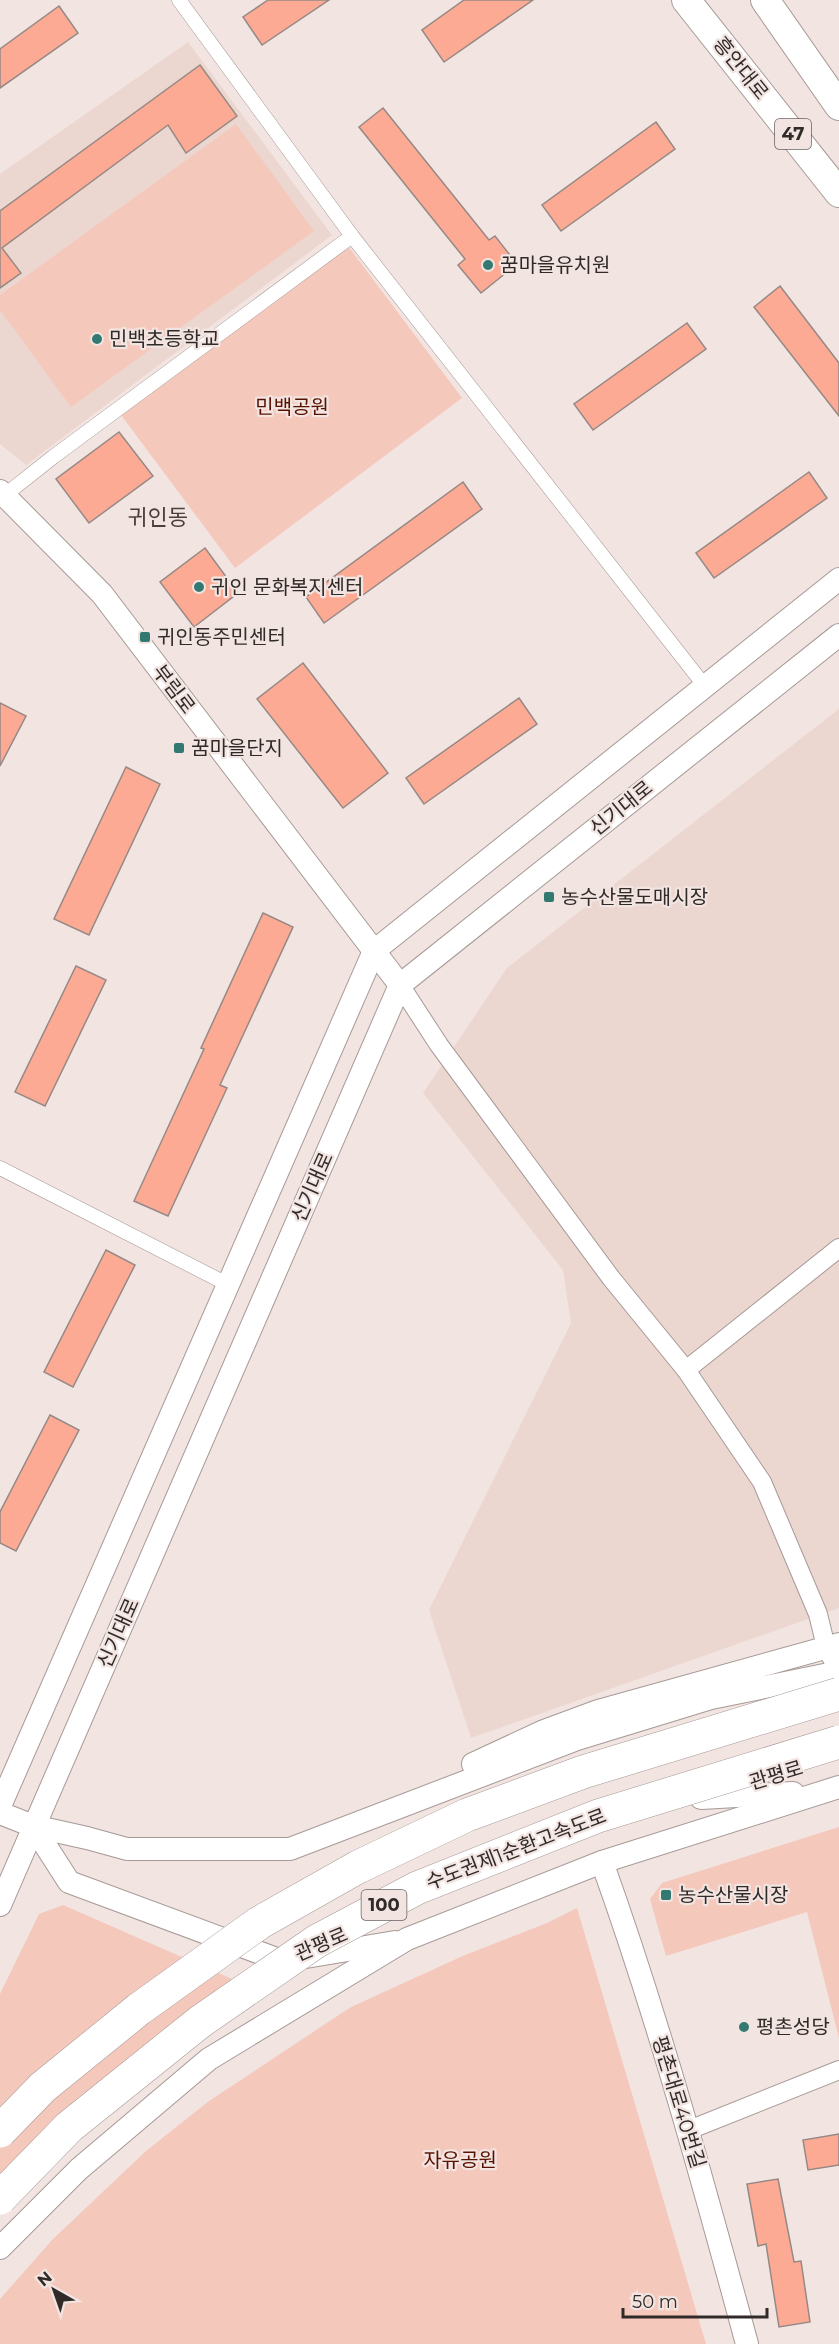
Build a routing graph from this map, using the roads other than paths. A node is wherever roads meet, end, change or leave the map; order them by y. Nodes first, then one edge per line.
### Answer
1 (179, 0) edge
2 (686, 0) edge
3 (702, 0) edge
4 (756, 0) edge
5 (765, 0) edge
6 (793, 42) junction
7 (747, 74) junction
8 (839, 106) edge
9 (839, 193) edge
10 (352, 236) junction
11 (1, 495) edge
12 (839, 579) edge
13 (839, 634) edge
14 (704, 686) junction
15 (374, 951) junction
16 (400, 985) junction
17 (0, 1168) edge
18 (839, 1248) edge
19 (227, 1284) junction
20 (686, 1371) junction
21 (835, 1645) edge
22 (839, 1672) edge
23 (839, 1695) edge
24 (711, 1698) junction
25 (839, 1742) edge
26 (839, 1755) edge
27 (832, 1789) edge
28 (701, 1798) junction
29 (0, 1806) edge
30 (0, 1813) edge
31 (33, 1826) junction
32 (290, 1849) junction
33 (602, 1862) junction
34 (0, 1905) edge
35 (406, 1939) junction
36 (282, 1961) junction
37 (839, 2070) edge
38 (689, 2130) junction
39 (0, 2132) edge
40 (0, 2198) edge
41 (0, 2210) edge
42 (0, 2248) edge
43 (747, 2344) edge

1 - 10 street
2 - 7 main road, 흥안대로
3 - 7 main road, 47
4 - 6 main road
5 - 6 main road
6 - 8 main road
7 - 9 main road, 흥안대로 / 47
10 - 11 street
10 - 14 street
11 - 15 street, 부림로
12 - 14 street, 신기대로
13 - 16 street, 신기대로
14 - 15 street, 신기대로
15 - 16 street, 부림로
15 - 19 street, 신기대로
16 - 20 street
16 - 31 street, 신기대로
17 - 19 street
18 - 20 street
19 - 29 street, 신기대로
20 - 21 street
21 - 22 street
21 - 24 street
21 - 32 street
22 - 24 street
23 - 39 highway, 100, bridge
24 - 32 street
25 - 40 highway, 수도권제1순환고속도로 / 100, bridge
26 - 28 street, 관평로
27 - 28 street
27 - 33 street
28 - 36 street, 관평로
30 - 31 street
31 - 32 street
31 - 34 street, 신기대로
31 - 36 street, 관평로
33 - 35 street
33 - 38 street, 평촌대로40번길
35 - 36 street
35 - 42 street
36 - 41 street
37 - 38 street
38 - 43 street, 평촌대로40번길

